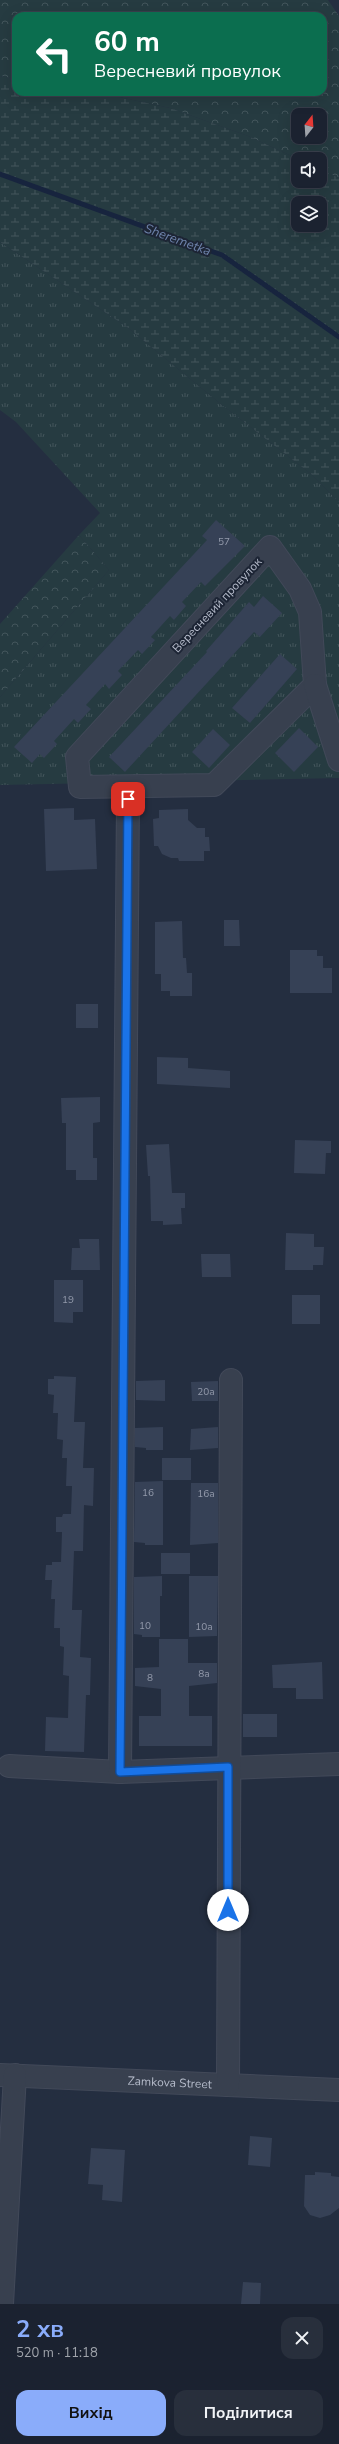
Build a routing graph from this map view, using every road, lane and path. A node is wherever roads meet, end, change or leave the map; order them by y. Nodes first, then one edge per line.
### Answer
1 (314, 685) junction
2 (339, 760) edge
3 (128, 799) dead end
4 (231, 1380) dead end
5 (339, 1764) edge
6 (9, 1766) dead end
7 (228, 1767) junction
8 (120, 1772) junction
9 (8, 2075) edge
10 (228, 2085) junction
11 (339, 2090) edge
12 (2, 2304) edge

1 - 1 street, Вересневий провулок
1 - 2 street
3 - 8 street
4 - 7 street
5 - 7 street
6 - 8 street
7 - 8 street
7 - 10 street
9 - 10 street, Zamkova Street
9 - 12 street
10 - 11 street, Zamkova Street

